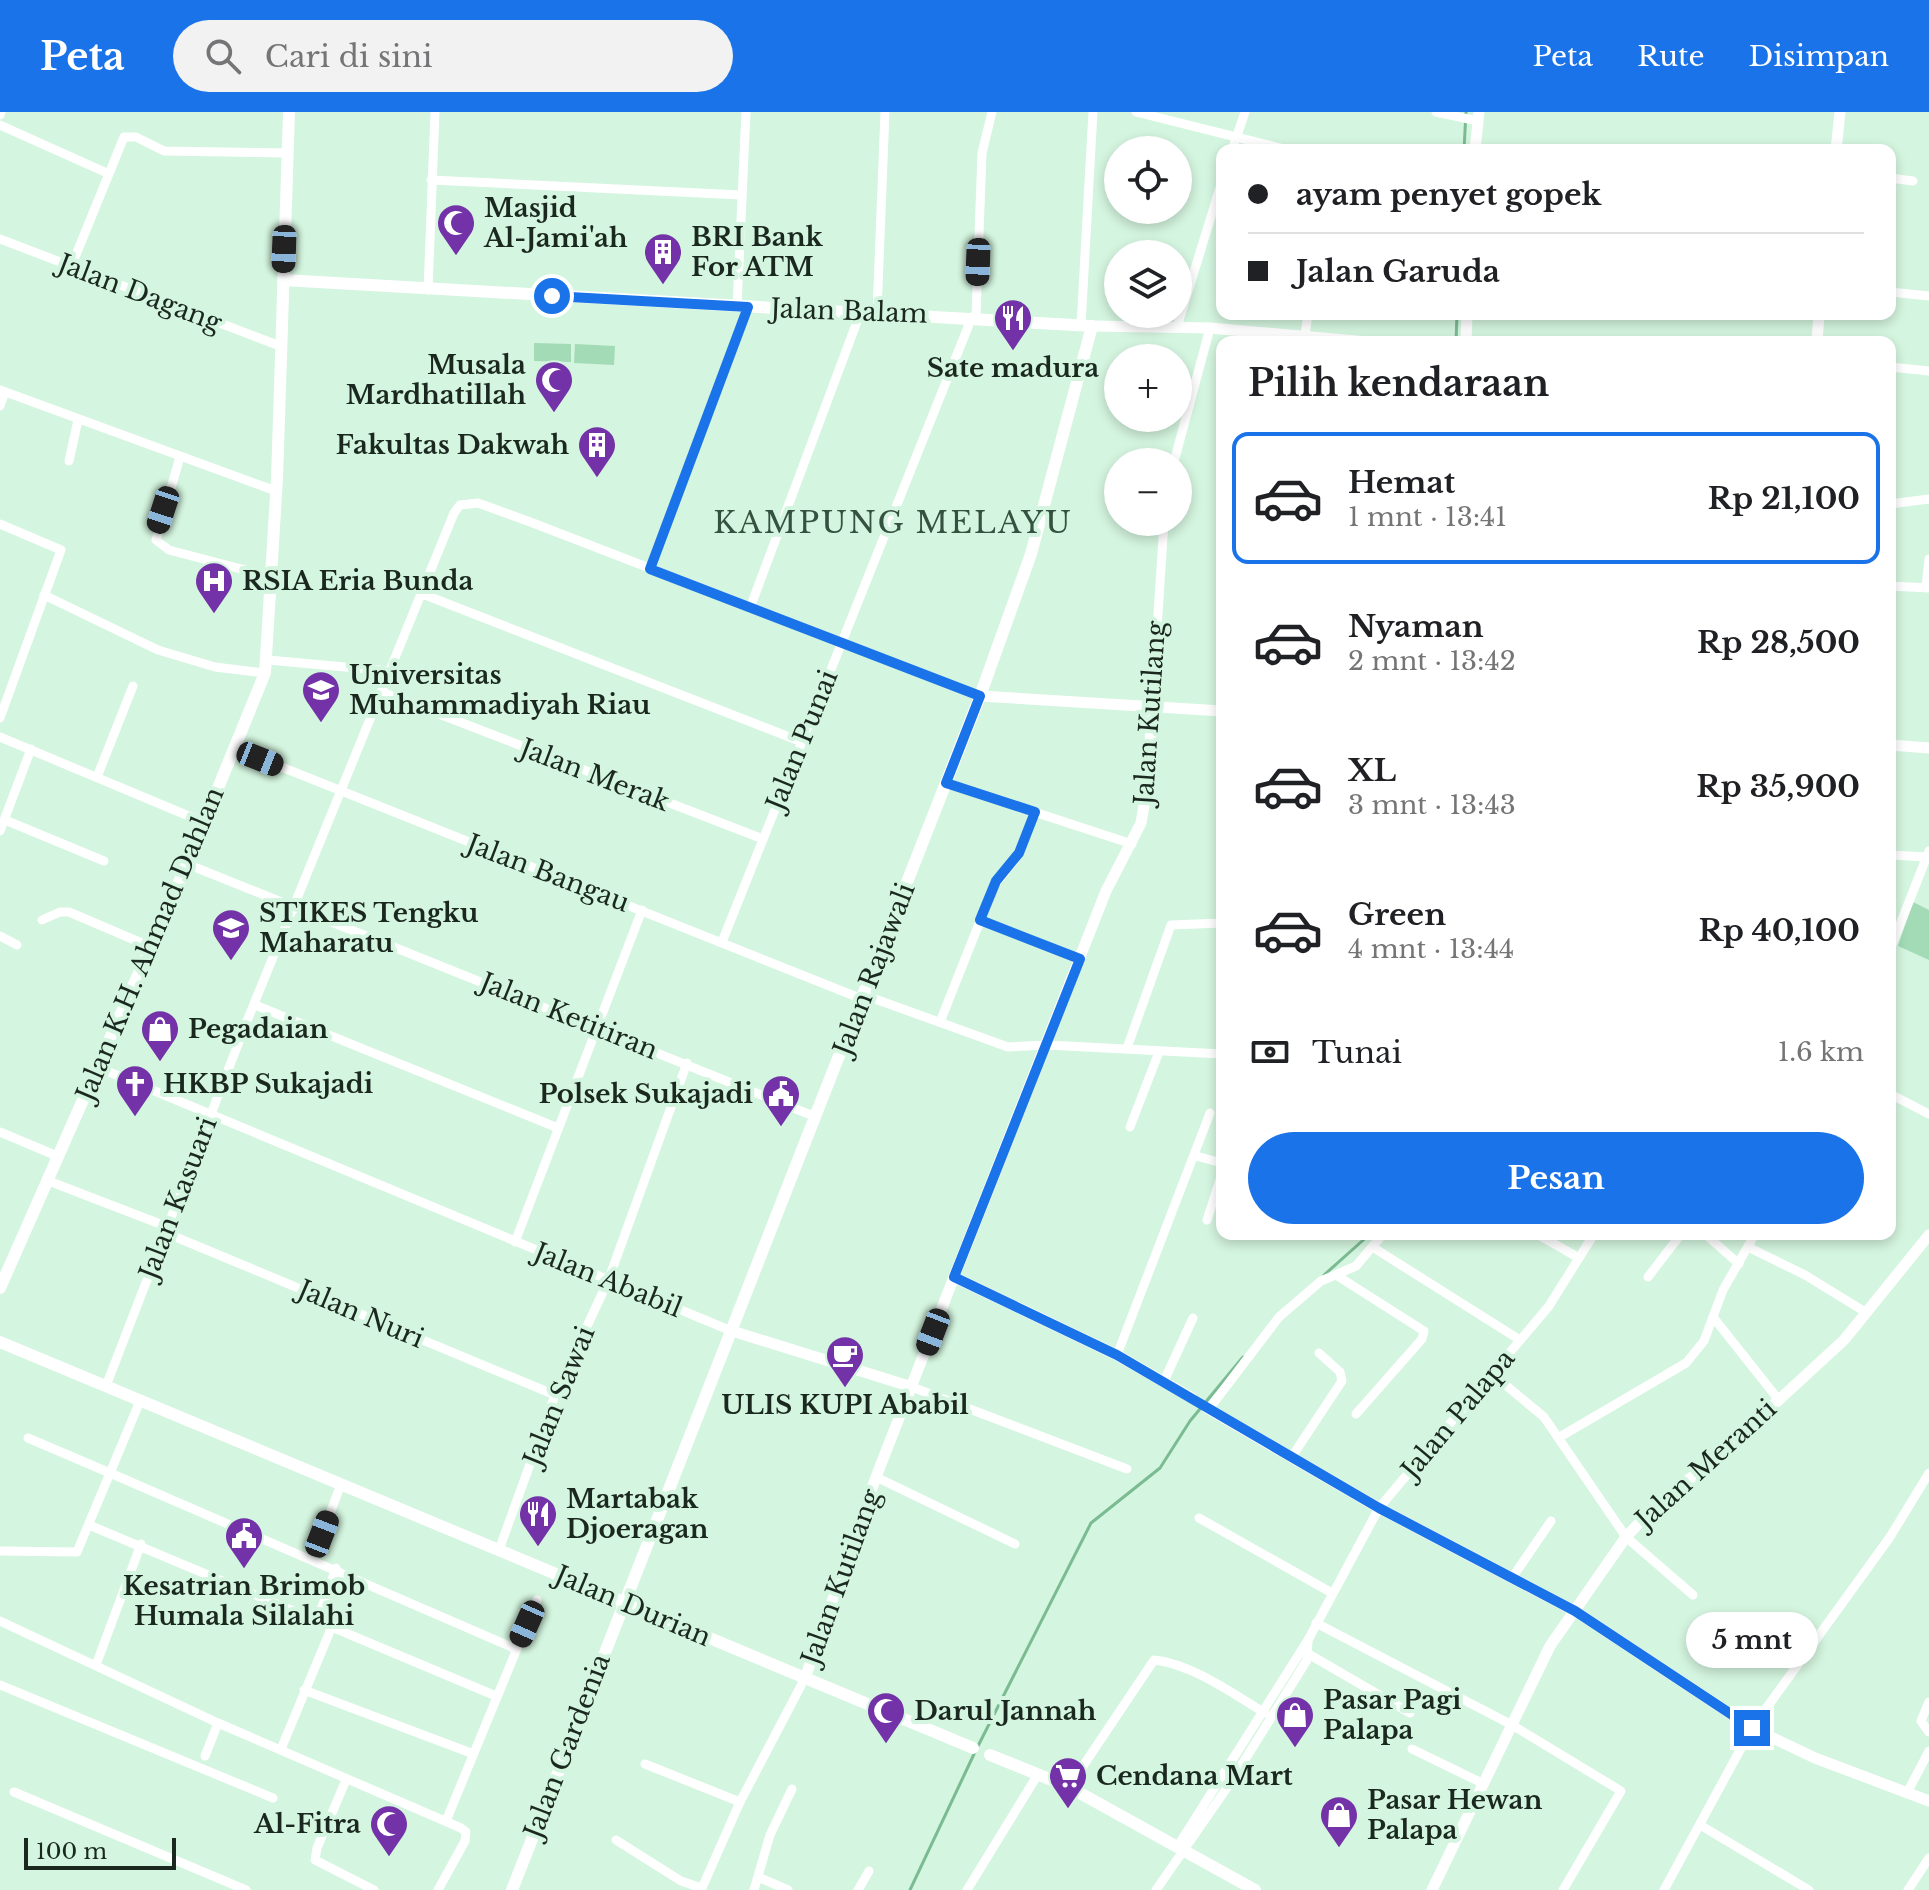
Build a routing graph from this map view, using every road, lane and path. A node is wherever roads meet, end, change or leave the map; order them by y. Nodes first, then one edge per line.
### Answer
1 (289, 112) edge
2 (435, 112) edge
3 (746, 112) edge
4 (885, 112) edge
5 (992, 112) edge
6 (1136, 112) edge
7 (1245, 112) edge
8 (1436, 112) edge
9 (1840, 112) edge
10 (1092, 113) edge
11 (1478, 118) edge
12 (0, 125) edge
13 (1236, 137) junction
14 (1234, 144) edge
15 (1264, 144) edge
16 (1476, 144) edge
17 (1837, 144) edge
18 (287, 153) junction
19 (107, 173) junction
20 (1896, 179) edge
21 (431, 180) junction
22 (1913, 181) dead end
23 (741, 195) junction
24 (1216, 200) edge
25 (0, 239) edge
26 (71, 267) junction
27 (1192, 278) edge
28 (283, 280) junction
29 (428, 290) junction
30 (1896, 293) edge
31 (1929, 296) edge
32 (743, 307) junction
33 (861, 311) junction
34 (877, 312) junction
35 (974, 316) junction
36 (1086, 325) junction
37 (1104, 325) edge
38 (1192, 327) edge
39 (1210, 328) junction
40 (1288, 336) edge
41 (280, 346) junction
42 (1896, 368) edge
43 (1929, 371) edge
44 (3, 391) edge
45 (0, 406) edge
46 (78, 420) junction
47 (1178, 448) edge
48 (180, 457) junction
49 (69, 461) dead end
50 (276, 491) junction
51 (1929, 499) edge
52 (1896, 503) edge
53 (0, 524) edge
54 (1163, 536) edge
55 (1929, 559) edge
56 (650, 569) junction
57 (272, 577) junction
58 (1896, 586) edge
59 (1928, 588) edge
60 (420, 593) junction
61 (44, 595) junction
62 (750, 608) junction
63 (842, 642) junction
64 (266, 666) junction
65 (389, 671) junction
66 (133, 686) dead end
67 (382, 692) junction
68 (980, 696) junction
69 (1152, 706) junction
70 (1216, 711) edge
71 (0, 718) edge
72 (0, 737) edge
73 (802, 742) junction
74 (1896, 745) edge
75 (234, 748) junction
76 (1929, 748) edge
77 (31, 749) junction
78 (97, 777) junction
79 (946, 783) junction
80 (339, 791) junction
81 (1035, 812) junction
82 (5, 820) junction
83 (203, 822) junction
84 (0, 831) edge
85 (763, 839) junction
86 (1132, 844) junction
87 (1928, 854) edge
88 (1896, 855) edge
89 (104, 861) dead end
90 (187, 864) junction
91 (293, 907) junction
92 (642, 910) junction
93 (42, 920) dead end
94 (980, 920) junction
95 (1216, 923) edge
96 (1896, 935) edge
97 (0, 936) edge
98 (722, 942) junction
99 (17, 945) dead end
100 (151, 947) junction
101 (1080, 959) junction
102 (863, 997) junction
103 (255, 1005) junction
104 (940, 1022) junction
105 (597, 1028) junction
106 (1047, 1045) junction
107 (1127, 1048) junction
108 (1159, 1052) junction
109 (1216, 1054) edge
110 (687, 1063) junction
111 (97, 1067) junction
112 (1896, 1097) edge
113 (1210, 1113) dead end
114 (1929, 1114) edge
115 (210, 1115) junction
116 (816, 1117) junction
117 (1130, 1127) dead end
118 (558, 1128) junction
119 (0, 1132) edge
120 (57, 1156) junction
121 (1196, 1156) junction
122 (1216, 1161) edge
123 (46, 1180) junction
124 (1216, 1192) edge
125 (1207, 1220) dead end
126 (167, 1230) junction
127 (1929, 1235) edge
128 (1379, 1240) edge
129 (1548, 1240) edge
130 (1590, 1240) edge
131 (1676, 1240) edge
132 (1712, 1240) edge
133 (1752, 1240) edge
134 (515, 1242) junction
135 (1748, 1247) junction
136 (1374, 1248) junction
137 (1579, 1258) junction
138 (1739, 1264) junction
139 (1336, 1275) junction
140 (954, 1277) junction
141 (1648, 1277) dead end
142 (608, 1281) junction
143 (0, 1288) edge
144 (1867, 1313) junction
145 (1713, 1317) junction
146 (1193, 1318) dead end
147 (729, 1330) junction
148 (1520, 1340) junction
149 (0, 1342) edge
150 (1319, 1353) dead end
151 (1117, 1355) junction
152 (1490, 1372) junction
153 (1164, 1381) junction
154 (106, 1386) junction
155 (912, 1387) junction
156 (555, 1395) junction
157 (1192, 1398) joint
158 (1778, 1399) junction
159 (140, 1401) junction
160 (1208, 1408) junction
161 (1356, 1414) dead end
162 (28, 1438) dead end
163 (1558, 1438) junction
164 (1291, 1458) junction
165 (1127, 1469) dead end
166 (110, 1473) junction
167 (1929, 1473) edge
168 (876, 1477) junction
169 (341, 1484) junction
170 (1379, 1508) junction
171 (1199, 1518) dead end
172 (1551, 1521) dead end
173 (89, 1525) junction
174 (1626, 1537) junction
175 (141, 1544) junction
176 (1015, 1544) dead end
177 (499, 1550) junction
178 (0, 1551) edge
179 (313, 1559) junction
180 (336, 1568) junction
181 (1512, 1578) junction
182 (1332, 1593) junction
183 (1693, 1595) dead end
184 (537, 1600) dead end
185 (623, 1602) junction
186 (1575, 1611) junction
187 (318, 1618) junction
188 (0, 1621) edge
189 (1316, 1623) junction
190 (333, 1624) junction
191 (516, 1649) junction
192 (1305, 1652) junction
193 (96, 1665) junction
194 (805, 1678) junction
195 (0, 1685) edge
196 (304, 1690) junction
197 (496, 1696) junction
198 (1929, 1702) edge
199 (1410, 1713) dead end
200 (1266, 1715) junction
201 (218, 1723) junction
202 (1512, 1725) junction
203 (1752, 1728) junction
204 (1929, 1732) edge
205 (973, 1748) joint
206 (281, 1749) junction
207 (1412, 1749) dead end
208 (1929, 1751) edge
209 (471, 1753) junction
210 (990, 1755) joint
211 (205, 1756) dead end
212 (645, 1764) dead end
213 (1037, 1776) junction
214 (346, 1780) junction
215 (1482, 1783) junction
216 (1069, 1787) junction
217 (792, 1789) dead end
218 (1908, 1791) junction
219 (14, 1792) dead end
220 (273, 1798) dead end
221 (1929, 1801) edge
222 (740, 1802) junction
223 (446, 1821) junction
224 (1700, 1825) junction
225 (616, 1840) dead end
226 (1181, 1850) junction
227 (1928, 1861) edge
228 (869, 1871) dead end
229 (758, 1877) junction
230 (679, 1885) edge
231 (1913, 1888) edge
232 (242, 1889) edge
233 (374, 1890) edge
234 (438, 1890) edge
235 (512, 1890) edge
236 (754, 1890) edge
237 (788, 1890) edge
238 (858, 1890) edge
239 (967, 1890) edge
240 (1156, 1890) edge
241 (1255, 1890) edge
242 (1432, 1890) edge
243 (1563, 1890) edge
244 (1664, 1890) edge
245 (1809, 1890) edge

1 - 18 main road, Jalan K.H. Ahmad Dahlan
2 - 21 street
3 - 23 street
4 - 34 street
5 - 35 street, Jalan Punai
6 - 13 street
7 - 13 street
8 - 11 street
9 - 17 street
10 - 36 street
11 - 16 street
12 - 19 street
13 - 14 street
13 - 15 street
18 - 19 street
18 - 28 main road, Jalan K.H. Ahmad Dahlan
19 - 26 street
20 - 22 street
21 - 23 street
21 - 29 street
23 - 32 street
24 - 27 street
25 - 26 street, Jalan Dagang
26 - 41 street, Jalan Dagang
28 - 29 main road, Jalan Balam
28 - 41 main road, Jalan K.H. Ahmad Dahlan
29 - 32 main road, Jalan Balam
30 - 31 street
32 - 33 main road, Jalan Balam
32 - 56 street
33 - 34 main road, Jalan Balam
33 - 62 street
34 - 35 main road, Jalan Balam
35 - 36 main road, Jalan Balam
35 - 63 street, Jalan Punai
36 - 37 street, Jalan Balam
36 - 68 main road, Jalan Rajawali
38 - 39 street, Jalan Balam
39 - 40 street, Jalan Balam
39 - 47 street
41 - 50 main road, Jalan K.H. Ahmad Dahlan
42 - 43 street
44 - 45 street
44 - 46 street
46 - 48 street
46 - 49 street
48 - 50 street
48 - 57 street
50 - 57 main road, Jalan K.H. Ahmad Dahlan
51 - 52 street
53 - 61 street
54 - 69 street, Jalan Kutilang
55 - 59 street
56 - 60 street, Jalan Kasuari
56 - 62 street, Jalan Kasuari
57 - 64 main road, Jalan K.H. Ahmad Dahlan
58 - 59 street
60 - 65 street, Jalan Kasuari
60 - 73 street
61 - 64 street
61 - 71 street
62 - 63 street, Jalan Kasuari
63 - 68 street, Jalan Kasuari
63 - 73 street, Jalan Punai
64 - 65 street
64 - 75 main road, Jalan K.H. Ahmad Dahlan
65 - 67 street, Jalan Kasuari
66 - 78 street
67 - 80 street, Jalan Kasuari
67 - 85 street, Jalan Merak
68 - 69 street
68 - 79 main road, Jalan Rajawali
69 - 70 street
69 - 86 street, Jalan Kutilang
72 - 77 street
73 - 85 street, Jalan Punai
74 - 76 street
75 - 80 street, Jalan Bangau
75 - 83 main road, Jalan K.H. Ahmad Dahlan
77 - 78 street
77 - 82 street
78 - 83 street
79 - 81 street
79 - 102 main road, Jalan Rajawali
80 - 91 street, Jalan Kasuari
80 - 92 street, Jalan Bangau
81 - 86 street
81 - 94 street
82 - 84 street
82 - 89 street
83 - 90 main road, Jalan K.H. Ahmad Dahlan
85 - 98 street, Jalan Punai
86 - 101 street, Jalan Kutilang
87 - 88 street
87 - 96 street
90 - 91 street, Jalan Ketitiran
90 - 100 main road, Jalan K.H. Ahmad Dahlan
91 - 103 street, Jalan Kasuari
91 - 105 street, Jalan Ketitiran
92 - 98 street, Jalan Bangau
92 - 105 street
93 - 100 street
94 - 101 street
94 - 104 street
95 - 107 street
97 - 99 street
98 - 102 street, Jalan Bangau
100 - 111 main road, Jalan K.H. Ahmad Dahlan
101 - 106 street, Jalan Kutilang
102 - 104 street, Jalan Bangau
102 - 116 main road, Jalan Rajawali
103 - 115 street, Jalan Kasuari
103 - 118 street
104 - 106 street, Jalan Bangau
105 - 110 street, Jalan Ketitiran
105 - 118 street
106 - 107 street, Jalan Bangau
106 - 140 street, Jalan Kutilang
107 - 108 street, Jalan Bangau
108 - 109 street, Jalan Bangau
108 - 117 street
110 - 116 street, Jalan Ketitiran
110 - 142 street, Jalan Sawai
111 - 115 street, Jalan Ababil
111 - 120 main road, Jalan K.H. Ahmad Dahlan
112 - 114 street
113 - 121 street
115 - 126 street, Jalan Kasuari
115 - 134 street, Jalan Ababil
116 - 147 main road, Jalan Rajawali
118 - 134 street
119 - 120 street
120 - 123 main road, Jalan K.H. Ahmad Dahlan
121 - 122 street
121 - 151 street
123 - 126 street, Jalan Nuri
123 - 143 main road, Jalan K.H. Ahmad Dahlan
124 - 125 street
126 - 154 street, Jalan Kasuari
126 - 156 street, Jalan Nuri
127 - 144 street, Jalan Meranti
128 - 136 street
129 - 137 street
130 - 137 street, Jalan Palapa
131 - 141 street
132 - 138 street
133 - 135 street
134 - 142 street, Jalan Ababil
135 - 138 street
135 - 144 street
136 - 139 street
136 - 148 street
137 - 148 street, Jalan Palapa
138 - 145 street
139 - 160 street
139 - 161 street
140 - 151 street
140 - 155 street, Jalan Kutilang
142 - 147 street, Jalan Ababil
142 - 156 street, Jalan Sawai
144 - 158 street, Jalan Meranti
145 - 158 street
145 - 163 street
146 - 153 street
147 - 155 street, Jalan Ababil
147 - 185 main road, Jalan Rajawali
148 - 152 street, Jalan Palapa
149 - 154 main road, Jalan Durian
150 - 164 street
151 - 153 street
152 - 163 street
152 - 170 street, Jalan Palapa
153 - 157 street
154 - 159 main road, Jalan Durian
155 - 165 street, Jalan Ababil
155 - 168 street, Jalan Kutilang
156 - 177 street, Jalan Sawai
157 - 160 street
158 - 174 street, Jalan Meranti
159 - 166 street
159 - 169 main road, Jalan Durian
160 - 164 street
162 - 166 street
163 - 174 street
164 - 170 street
166 - 173 street
166 - 179 street
167 - 203 street
168 - 176 street, Jalan Kutilang
168 - 194 street, Jalan Kutilang
169 - 177 main road, Jalan Durian
169 - 179 street
170 - 181 street
170 - 182 street, Jalan Palapa
171 - 182 street
172 - 181 street
173 - 175 street
173 - 178 street
174 - 183 street
174 - 186 street, Jalan Meranti
175 - 187 street
175 - 193 street
177 - 185 main road, Jalan Durian
179 - 180 street
180 - 187 street
180 - 191 street
181 - 186 street
182 - 189 street, Jalan Palapa
184 - 191 street
185 - 194 main road, Jalan Durian
185 - 235 main road, Jalan Gardenia
186 - 202 street, Jalan Meranti
186 - 203 street
187 - 190 street
188 - 193 street
189 - 192 street, Jalan Palapa
189 - 202 street
190 - 196 street
190 - 197 street
191 - 197 street
192 - 199 street
192 - 200 street, Jalan Palapa
193 - 201 street
194 - 205 main road, Jalan Durian
194 - 222 street
195 - 220 street
196 - 206 street
196 - 209 street
197 - 209 street
198 - 204 street
200 - 216 street
200 - 226 street, Jalan Palapa
201 - 206 street
201 - 211 street
202 - 215 street, Jalan Meranti
202 - 243 street
203 - 218 street
203 - 224 street
205 - 210 street, Jalan Durian
206 - 214 street
207 - 215 street
208 - 218 street
209 - 223 street
210 - 213 main road, Jalan Durian
212 - 222 street
213 - 216 main road, Jalan Durian
213 - 239 street
214 - 223 street
214 - 233 street
215 - 242 street, Jalan Meranti
216 - 226 main road, Jalan Durian
217 - 229 street
218 - 221 street
219 - 232 street
222 - 230 street
223 - 234 street
224 - 244 street
224 - 245 street
225 - 230 street
226 - 240 street, Jalan Palapa
226 - 241 main road, Jalan Durian
227 - 231 street
228 - 238 street
229 - 236 street
229 - 237 street

